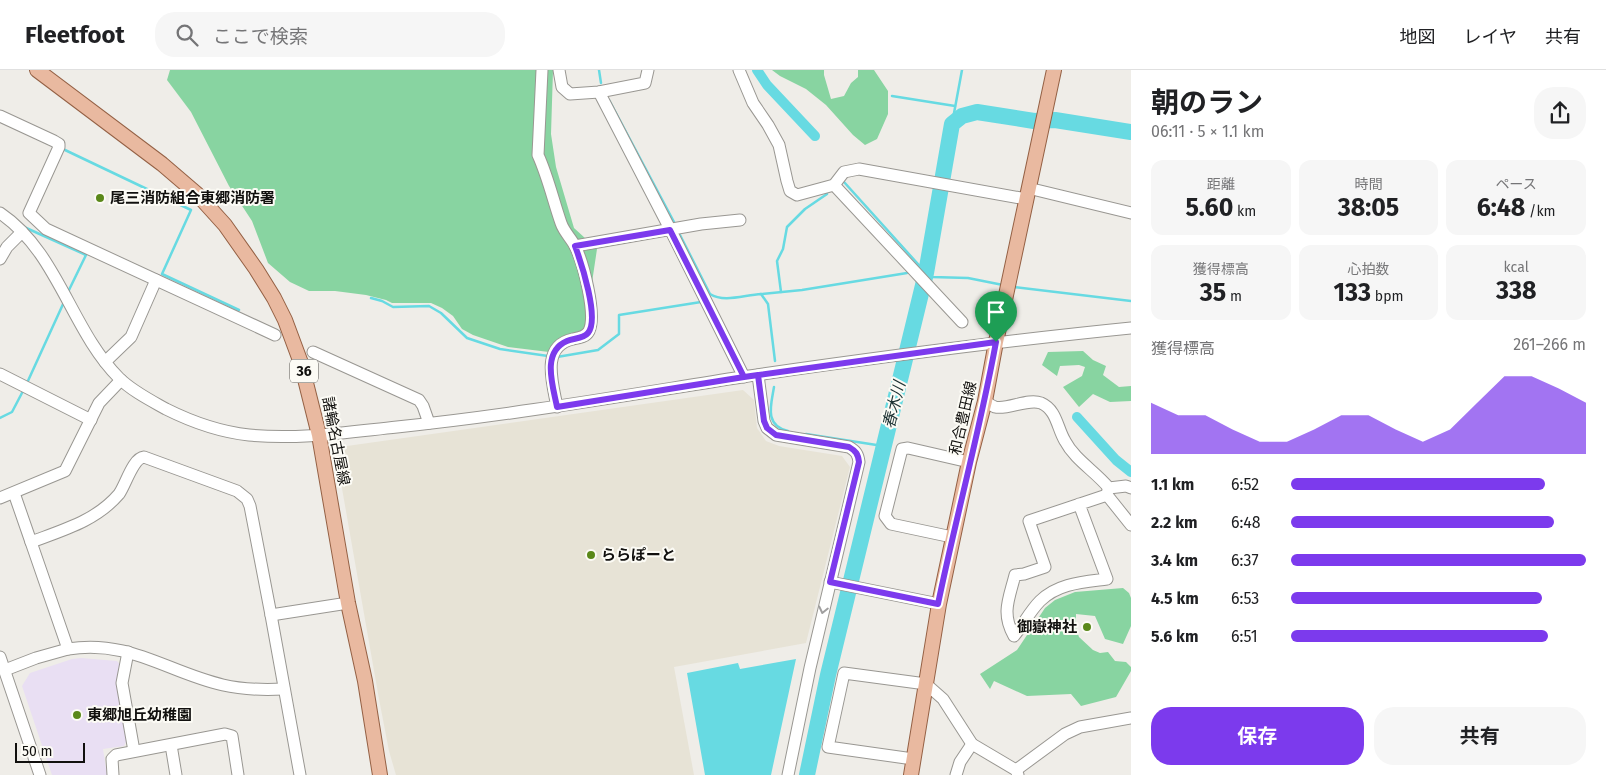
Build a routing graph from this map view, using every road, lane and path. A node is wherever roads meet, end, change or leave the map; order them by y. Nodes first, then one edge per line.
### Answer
1 (37, 70) edge
2 (542, 70) edge
3 (559, 70) edge
4 (648, 70) edge
5 (739, 70) edge
6 (1054, 70) edge
7 (599, 92) junction
8 (0, 116) edge
9 (834, 185) junction
10 (1027, 194) junction
11 (0, 213) edge
12 (1131, 213) edge
13 (740, 220) dead end
14 (670, 230) junction
15 (22, 232) junction
16 (575, 246) junction
17 (0, 259) edge
18 (156, 280) junction
19 (962, 322) dead end
20 (1131, 328) edge
21 (275, 335) dead end
22 (996, 342) junction
23 (313, 352) dead end
24 (104, 362) junction
25 (0, 374) edge
26 (758, 375) junction
27 (744, 377) junction
28 (120, 380) junction
29 (985, 402) junction
30 (557, 407) junction
31 (91, 420) junction
32 (429, 423) junction
33 (319, 435) junction
34 (969, 462) junction
35 (1131, 488) edge
36 (1108, 492) junction
37 (14, 493) junction
38 (0, 498) edge
39 (1079, 504) junction
40 (1131, 524) edge
41 (952, 537) junction
42 (31, 542) junction
43 (834, 583) junction
44 (348, 603) junction
45 (938, 604) junction
46 (271, 615) junction
47 (68, 649) junction
48 (128, 652) junction
49 (0, 657) edge
50 (4, 670) junction
51 (926, 684) junction
52 (284, 689) junction
53 (1131, 718) edge
54 (972, 744) junction
55 (171, 745) junction
56 (134, 751) junction
57 (913, 759) junction
58 (1017, 773) edge
59 (40, 775) edge
60 (113, 775) edge
61 (176, 775) edge
62 (238, 775) edge
63 (300, 775) edge
64 (380, 775) edge
65 (788, 775) edge
66 (911, 775) edge
67 (956, 775) edge

1 - 33 main road, 諸輪名古屋線 / 36
2 - 16 street
3 - 7 street
4 - 7 street
5 - 9 street
6 - 10 main road, 和合豊田線
7 - 14 street
8 - 18 street
9 - 10 street
9 - 19 street
10 - 12 street
10 - 22 main road, 和合豊田線
11 - 15 street
13 - 14 street
14 - 16 street
14 - 27 street
15 - 17 street
15 - 24 street
16 - 30 street
18 - 21 street
18 - 24 street
20 - 22 street
22 - 26 street
22 - 29 main road, 和合豊田線
23 - 32 street
24 - 28 street
25 - 31 street
26 - 27 street
26 - 43 street
27 - 30 street
28 - 31 street
28 - 33 street
29 - 34 main road, 和合豊田線
29 - 36 street
30 - 32 street
31 - 37 street
32 - 33 street
33 - 44 main road, 諸輪名古屋線 / 36
34 - 41 main road, 和合豊田線
34 - 41 street
35 - 36 street
36 - 39 street
36 - 40 street
37 - 38 street
37 - 42 street
39 - 39 street
41 - 45 main road, 和合豊田線
42 - 46 street
42 - 47 street
43 - 45 street
43 -> 65 street
44 - 46 street
44 - 64 main road, 諸輪名古屋線 / 36
45 - 51 main road, 和合豊田線
46 - 52 street
47 - 48 street
47 - 50 street
48 - 52 street
48 - 56 street
49 - 50 street
50 - 59 street
51 - 54 street
51 - 57 main road, 和合豊田線
51 - 57 street
52 - 63 street
53 - 58 street
54 - 58 street
54 - 67 street
55 - 56 street
55 - 61 street
55 - 62 street
56 - 60 street
57 - 66 main road, 和合豊田線

